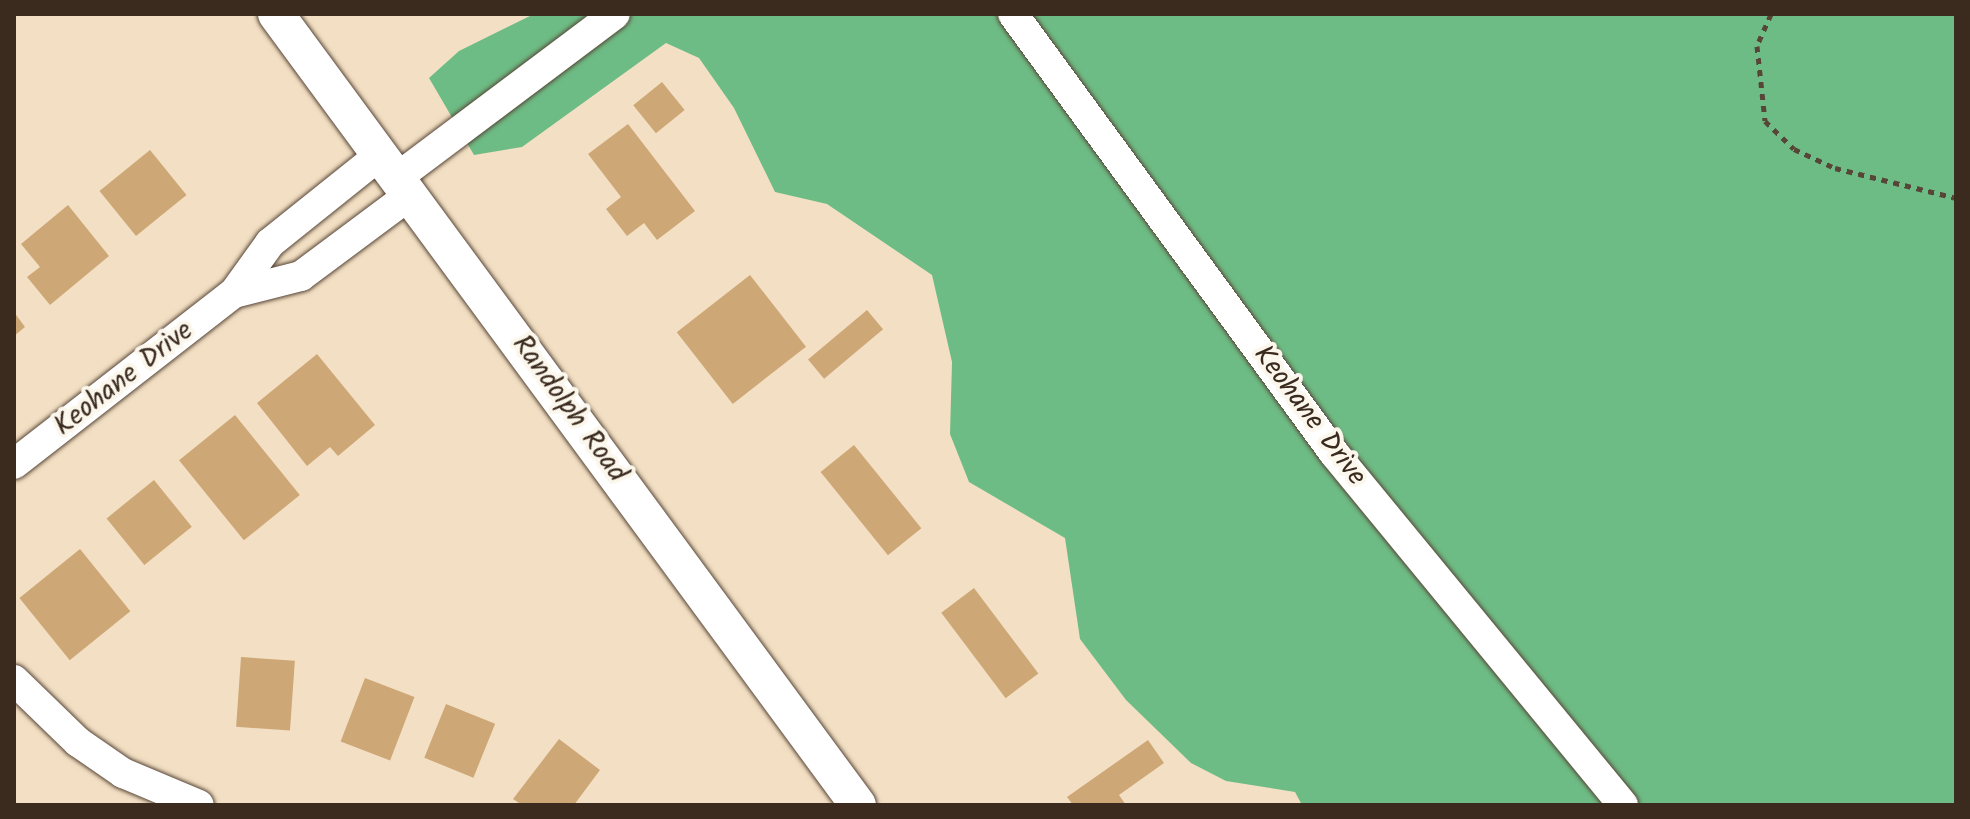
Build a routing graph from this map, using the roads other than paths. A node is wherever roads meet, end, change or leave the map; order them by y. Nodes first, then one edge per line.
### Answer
1 (276, 14) edge
2 (615, 14) edge
3 (1013, 14) edge
4 (397, 175) junction
5 (234, 293) junction
6 (14, 464) edge
7 (14, 680) edge
8 (199, 805) edge
9 (858, 805) edge
10 (1623, 805) edge

1 - 4 street, Randolph Road
2 - 4 street, Keohane Drive
3 - 10 street, Keohane Drive
4 - 5 street, Keohane Drive
4 - 5 street, Keohane Drive
4 - 9 street, Randolph Road
5 - 6 street, Keohane Drive
7 - 8 street

